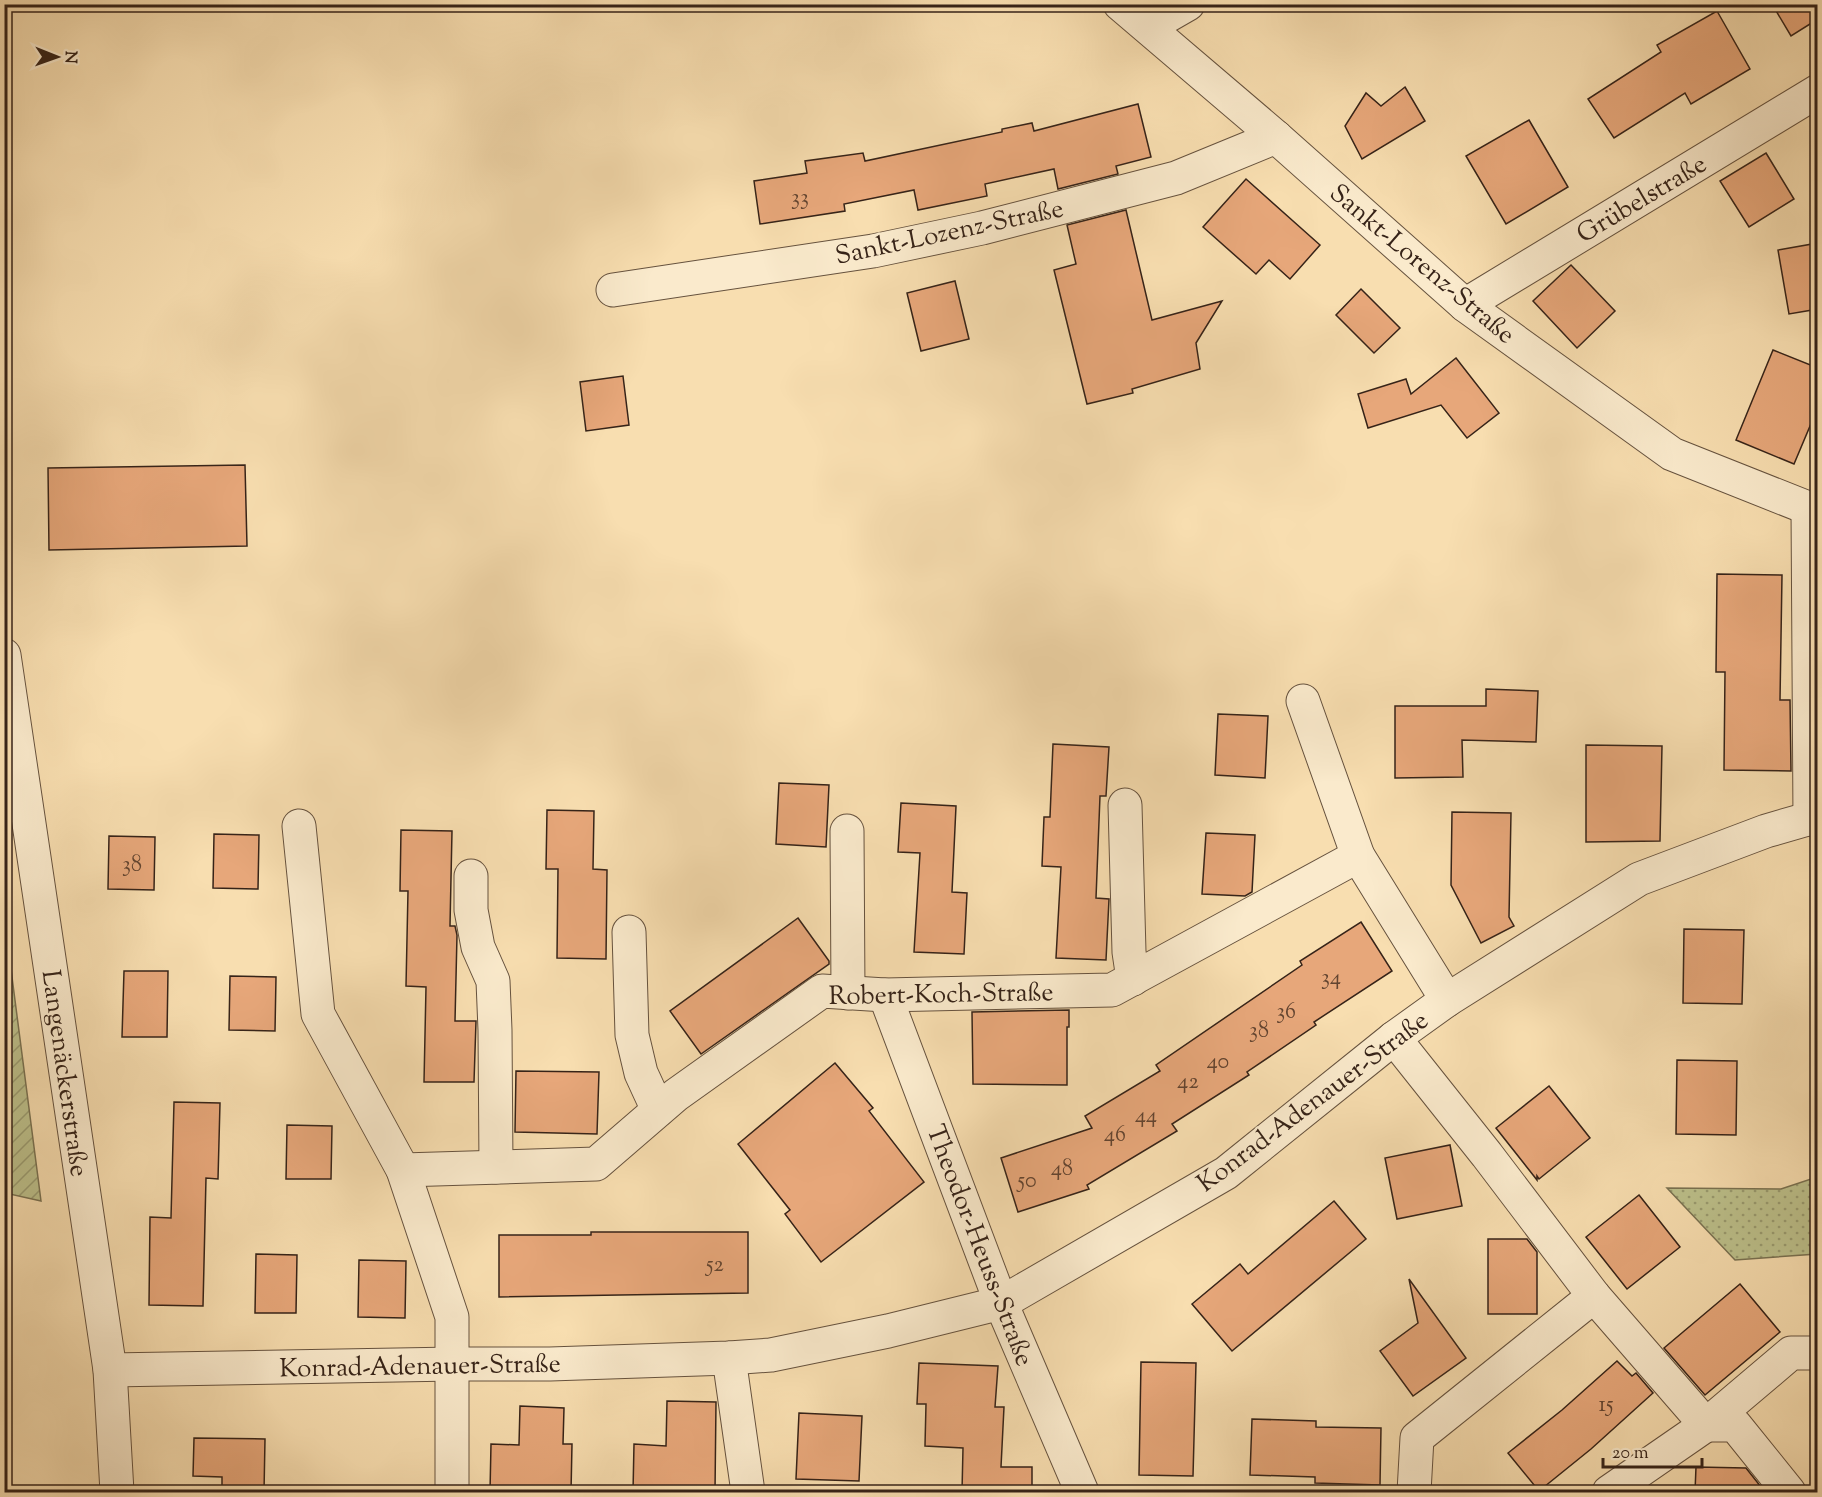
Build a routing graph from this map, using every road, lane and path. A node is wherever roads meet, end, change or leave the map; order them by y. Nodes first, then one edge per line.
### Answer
1 (1120, 4) edge
2 (1188, 4) edge
3 (1148, 27) junction
4 (1818, 91) edge
5 (1276, 137) junction
6 (613, 290) dead end
7 (1465, 305) junction
8 (1813, 511) edge
9 (4, 655) edge
10 (1302, 701) dead end
11 (1125, 805) dead end
12 (1814, 818) edge
13 (299, 826) dead end
14 (847, 831) dead end
15 (1358, 856) junction
16 (471, 876) dead end
17 (629, 932) dead end
18 (1133, 979) junction
19 (848, 993) junction
20 (885, 995) junction
21 (1447, 1000) junction
22 (1394, 1038) junction
23 (658, 1110) junction
24 (496, 1167) junction
25 (403, 1170) junction
26 (1594, 1296) junction
27 (1001, 1303) junction
28 (1818, 1353) edge
29 (729, 1358) junction
30 (454, 1364) junction
31 (110, 1370) junction
32 (1706, 1425) junction
33 (117, 1492) edge
34 (452, 1492) edge
35 (748, 1492) edge
36 (1082, 1492) edge
37 (1414, 1492) edge
38 (1609, 1492) edge
39 (1789, 1492) edge

1 - 3 street, Sankt-Lorenz-Straße
2 - 3 street
3 - 5 street, Sankt-Lorenz-Straße
4 - 7 street, Grübelstraße
5 - 6 street, Sankt-Lozenz-Straße
5 - 7 street, Sankt-Lorenz-Straße
7 - 8 street, Sankt-Lorenz-Straße
8 - 12 street, Konrad-Adenauer-Straße
9 - 31 street, Langenäckerstraße
10 - 15 street
11 - 18 street
12 - 21 street, Konrad-Adenauer-Straße
13 - 25 street
14 - 19 street
15 - 18 street, Robert-Koch-Straße
15 - 21 street
16 - 24 street
17 - 23 street
18 - 20 street, Robert-Koch-Straße
19 - 20 street, Robert-Koch-Straße
19 - 23 street, Robert-Koch-Straße
20 - 27 street, Theodor-Heuss-Straße
21 - 22 street, Konrad-Adenauer-Straße
22 - 26 street
22 - 27 street, Konrad-Adenauer-Straße
23 - 24 street, Robert-Koch-Straße
24 - 25 street, Robert-Koch-Straße
25 - 30 street
26 - 32 street
26 - 37 street
27 - 29 street, Konrad-Adenauer-Straße
27 - 36 street, Theodor-Heuss-Straße
28 - 32 street
29 - 30 street, Konrad-Adenauer-Straße
29 - 35 street
30 - 31 street, Konrad-Adenauer-Straße
30 - 34 street
31 - 33 street, Langenäckerstraße
32 - 38 street
32 - 39 street

